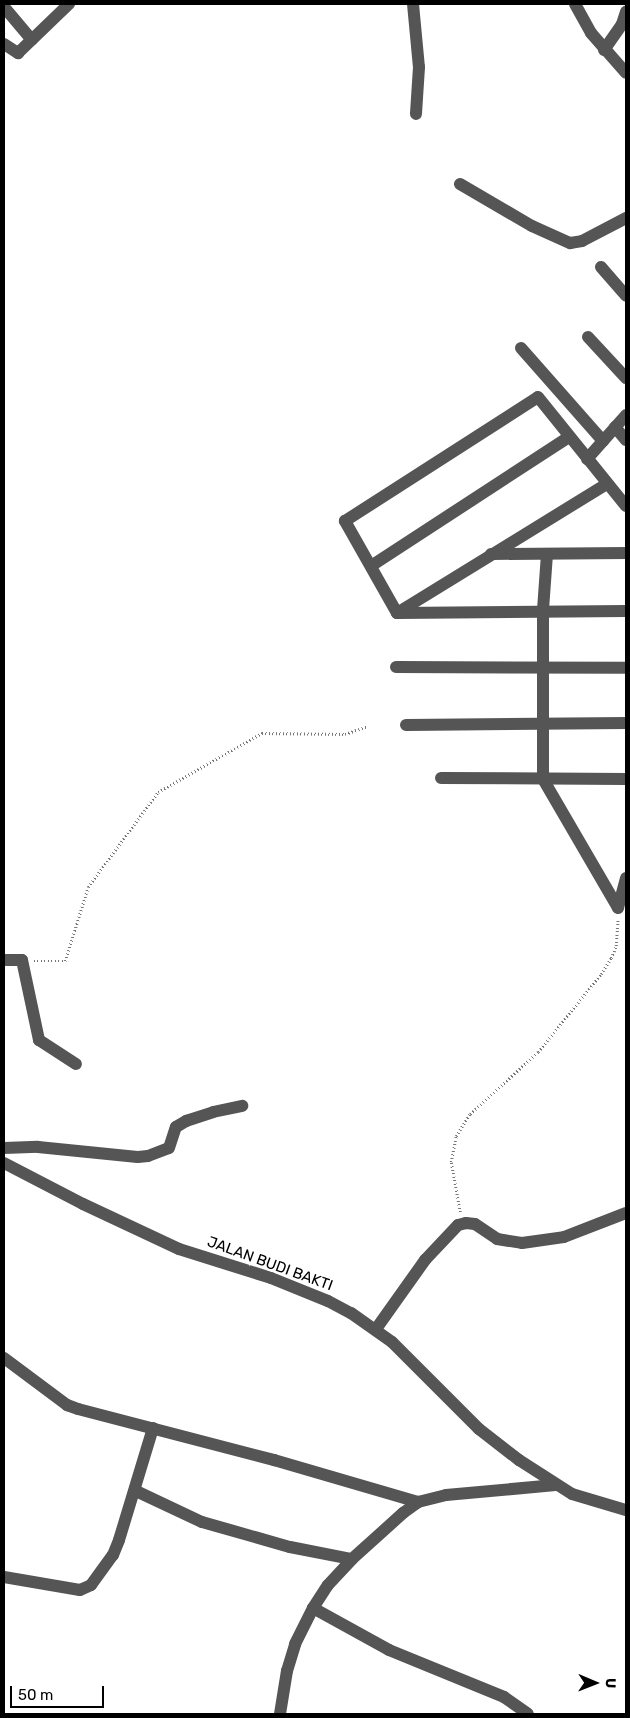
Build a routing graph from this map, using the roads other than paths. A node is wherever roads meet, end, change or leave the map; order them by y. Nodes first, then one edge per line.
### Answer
1 (68, 4) edge
2 (412, 4) edge
3 (575, 4) edge
4 (4, 7) edge
5 (626, 12) edge
6 (32, 40) junction
7 (4, 44) edge
8 (604, 50) junction
9 (626, 73) edge
10 (416, 114) dead end
11 (460, 184) dead end
12 (626, 218) edge
13 (601, 267) dead end
14 (626, 296) edge
15 (588, 337) dead end
16 (521, 348) dead end
17 (626, 378) edge
18 (626, 415) edge
19 (615, 427) junction
20 (569, 437) junction
21 (626, 440) edge
22 (603, 441) junction
23 (587, 459) junction
24 (607, 484) junction
25 (626, 506) edge
26 (626, 553) edge
27 (490, 554) junction
28 (547, 554) junction
29 (371, 566) junction
30 (543, 610) junction
31 (626, 611) edge
32 (397, 612) junction
33 (396, 667) dead end
34 (543, 667) junction
35 (626, 668) edge
36 (626, 723) edge
37 (543, 724) junction
38 (406, 725) dead end
39 (441, 778) dead end
40 (543, 779) junction
41 (626, 779) edge
42 (626, 878) edge
43 (4, 960) edge
44 (76, 1064) dead end
45 (242, 1106) dead end
46 (4, 1148) edge
47 (4, 1163) edge
48 (626, 1213) edge
49 (376, 1329) junction
50 (4, 1358) edge
51 (153, 1428) junction
52 (556, 1486) junction
53 (136, 1491) junction
54 (418, 1502) junction
55 (626, 1510) edge
56 (352, 1560) junction
57 (4, 1577) edge
58 (312, 1608) junction
59 (280, 1714) edge
60 (528, 1714) edge

1 - 6 street
2 - 10 street
3 - 8 street
4 - 6 street
5 - 8 street
6 - 7 street
8 - 9 street
11 - 12 street
13 - 14 street
15 - 17 street
16 - 22 street
18 - 19 street
19 - 21 street
19 - 22 street
20 - 23 street
20 - 29 street
20 - 29 street
22 - 23 street
23 - 24 street
24 - 25 street
24 - 27 street
26 - 28 street
27 - 28 street
27 - 32 street
28 - 30 street
29 - 32 street
30 - 31 street
30 - 32 street
30 - 34 street
33 - 34 street
34 - 35 street
34 - 37 street
36 - 37 street
37 - 38 street
37 - 40 street
39 - 40 street
40 - 41 street
40 - 42 street
43 - 44 street
45 - 46 street
47 - 49 street, JALAN BUDI BAKTI
48 - 49 street
49 - 52 street, JALAN BUDI BAKTI
50 - 51 street
51 - 53 street
51 - 54 street
52 - 54 street
52 - 55 street, JALAN BUDI BAKTI
53 - 56 street
53 - 57 street
54 - 56 street
56 - 58 street
58 - 59 street
58 - 60 street

